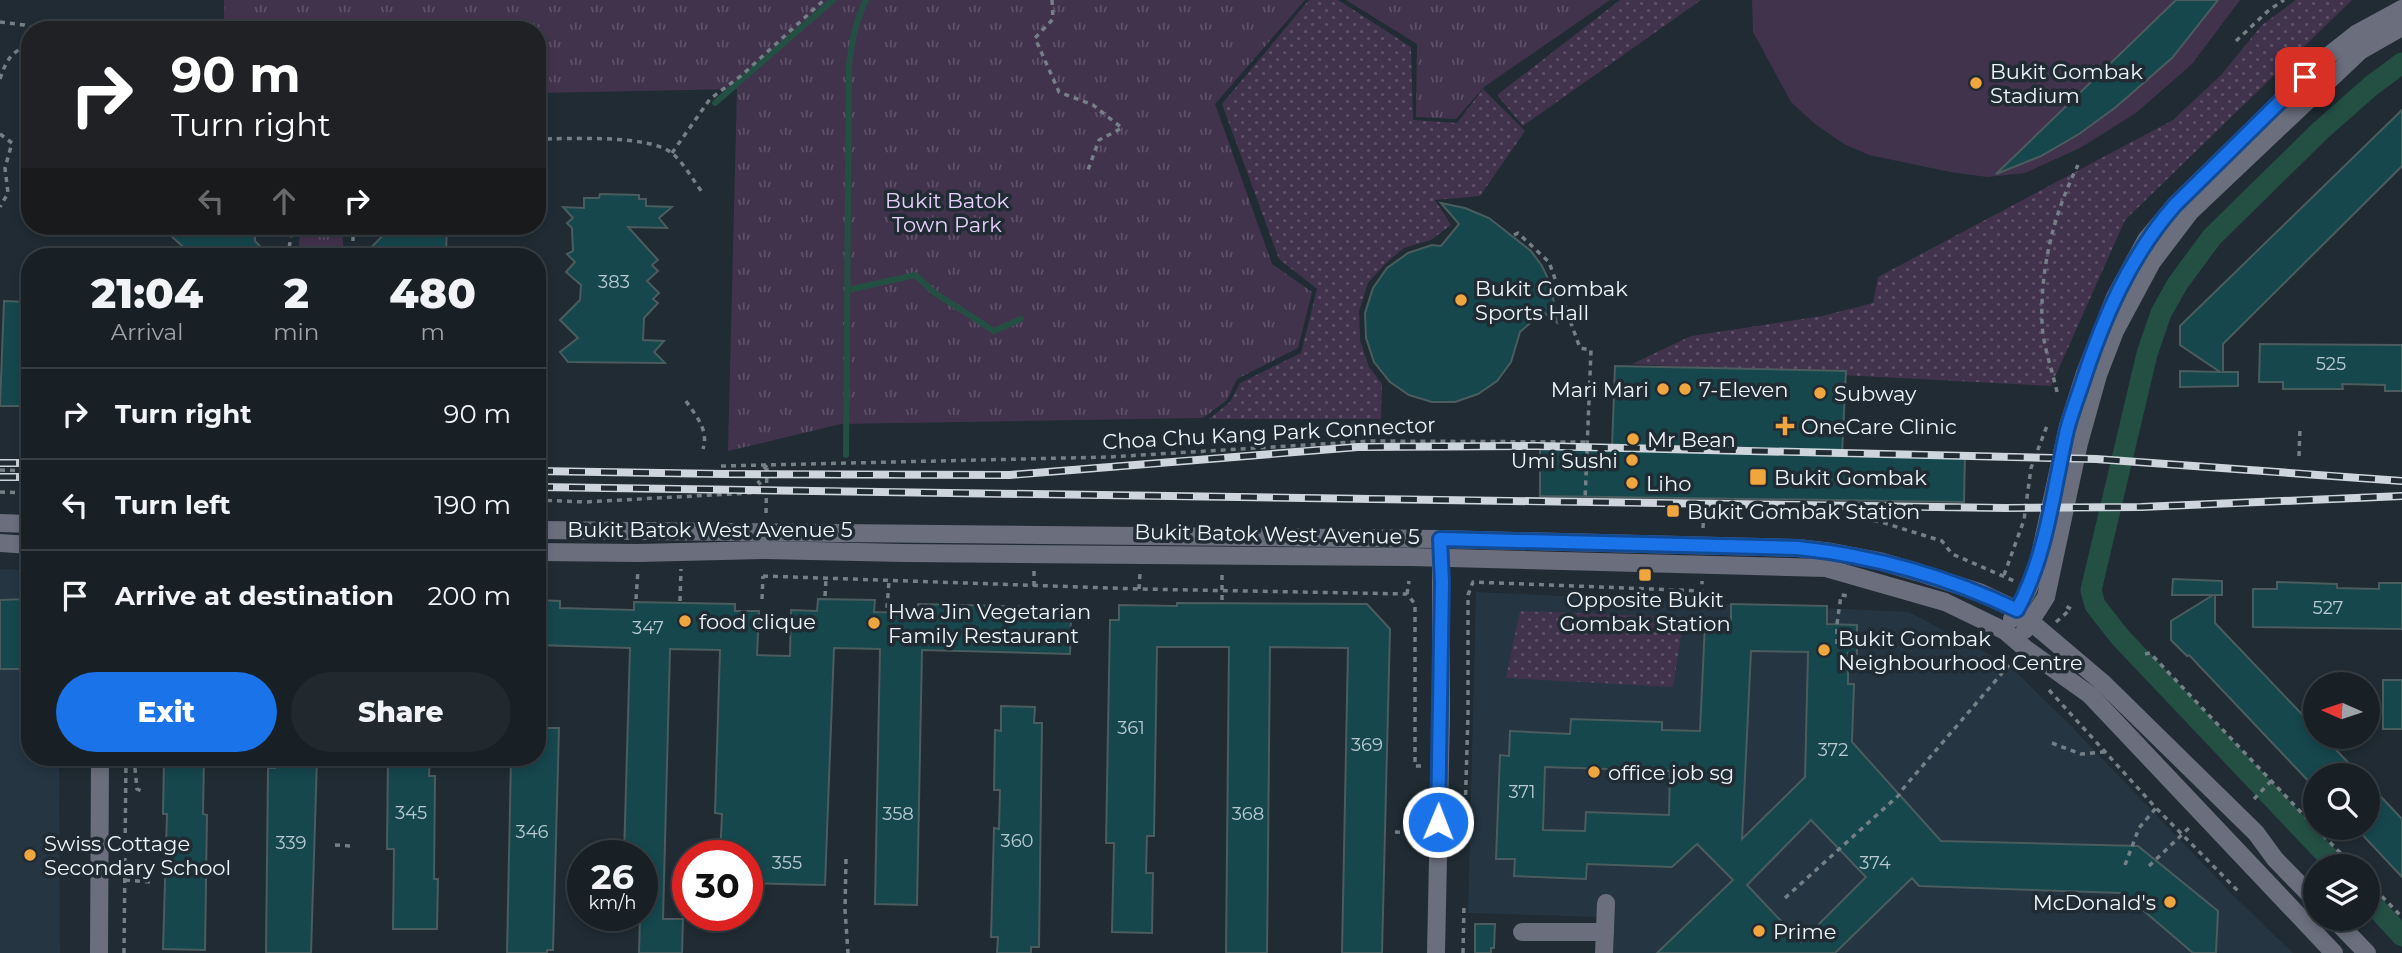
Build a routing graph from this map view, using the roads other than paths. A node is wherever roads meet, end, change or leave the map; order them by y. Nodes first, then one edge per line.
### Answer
1 (2402, 9) edge
2 (2402, 26) edge
3 (0, 523) edge
4 (21, 524) edge
5 (546, 530) edge
6 (1440, 539) junction
7 (0, 543) edge
8 (21, 544) edge
9 (546, 552) edge
10 (1441, 559) junction
11 (2024, 616) junction
12 (2011, 636) junction
13 (100, 766) edge
14 (2303, 888) edge
15 (1606, 903) dead end
16 (2346, 931) edge
17 (1522, 932) dead end
18 (1605, 932) junction
19 (99, 953) edge
20 (1436, 953) edge
21 (1604, 953) edge
22 (2334, 953) edge
23 (2367, 953) edge

1 - 11 street
2 - 11 street
3 - 4 street
5 - 6 street, Bukit Batok West Avenue 5
6 - 10 street
6 - 11 street, Bukit Batok West Avenue 5
7 - 8 street
9 - 10 street, Bukit Batok West Avenue 5
10 - 12 street, Bukit Batok West Avenue 5
10 - 20 street
11 - 12 street
11 - 14 street, Bukit Batok West Avenue 5
12 - 22 street, Bukit Batok West Avenue 5
13 - 19 street
15 - 18 street
16 - 23 street
17 - 18 street
18 - 21 street

